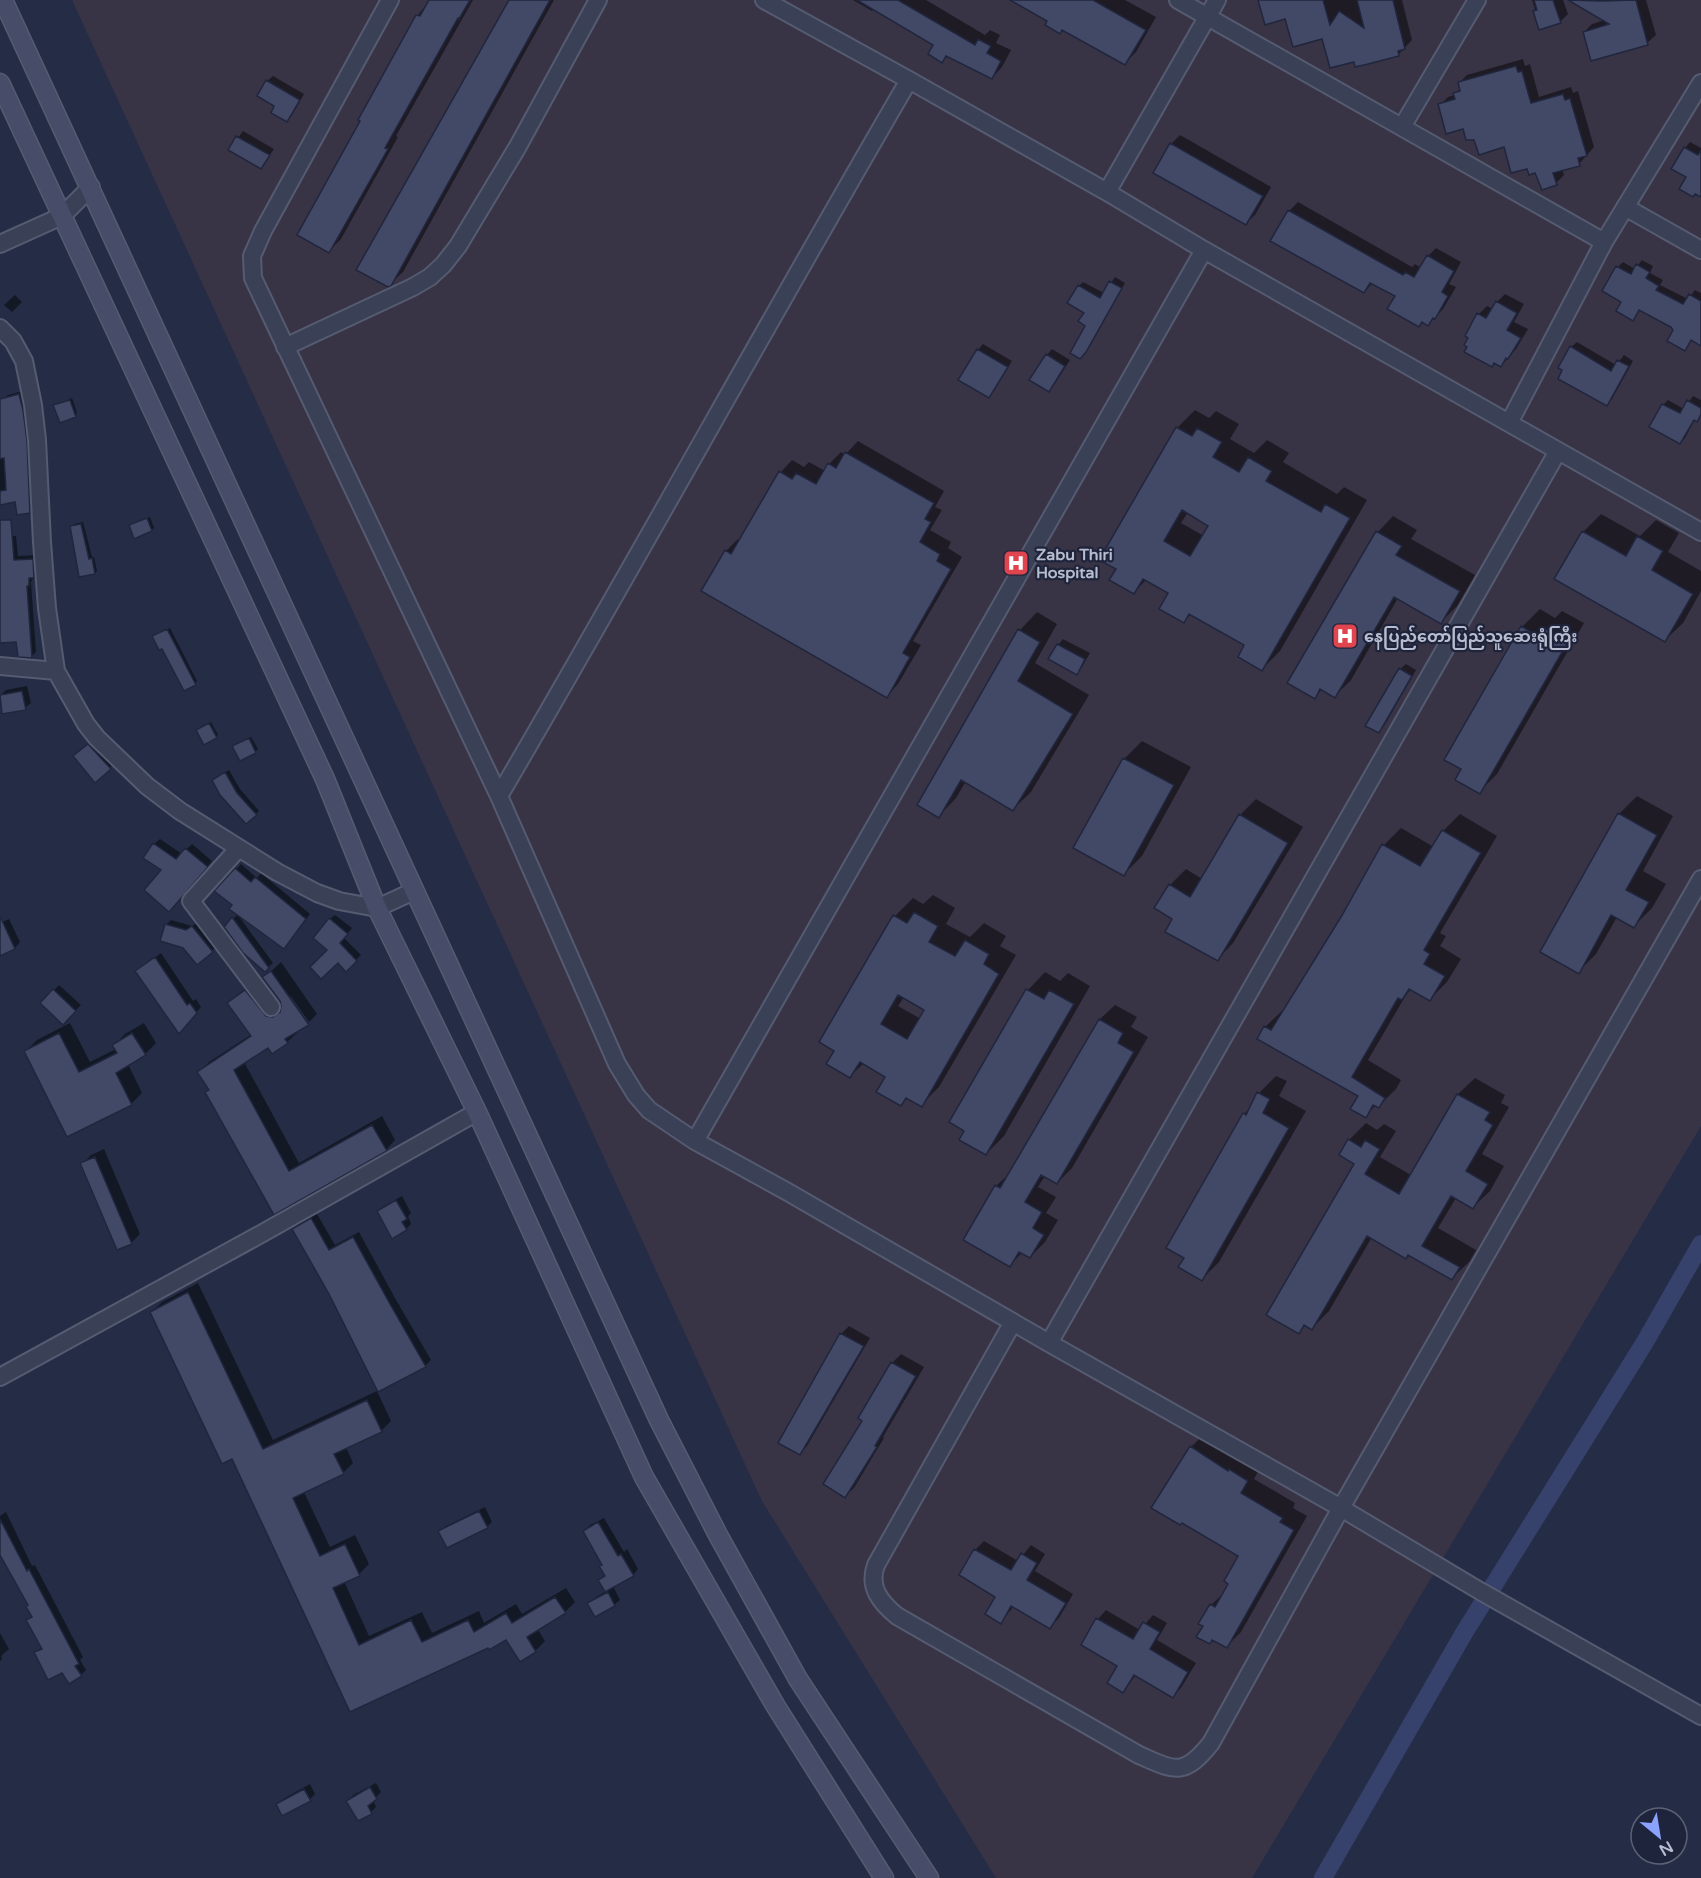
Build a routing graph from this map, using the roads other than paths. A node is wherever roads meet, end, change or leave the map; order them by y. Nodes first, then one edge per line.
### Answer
1 (3, 0) edge
2 (390, 0) edge
3 (598, 0) edge
4 (764, 0) edge
5 (1178, 0) edge
6 (1217, 0) edge
7 (1477, 0) edge
8 (1207, 17) junction
9 (909, 80) junction
10 (1701, 82) edge
11 (0, 83) edge
12 (1402, 127) junction
13 (91, 187) junction
14 (1107, 192) junction
15 (1625, 207) junction
16 (62, 216) junction
17 (1604, 242) junction
18 (0, 244) edge
19 (1204, 250) junction
20 (1701, 250) edge
21 (0, 328) edge
22 (285, 347) junction
23 (1509, 423) junction
24 (1558, 451) junction
25 (1701, 532) edge
26 (0, 666) edge
27 (56, 672) junction
28 (499, 796) junction
29 (238, 849) junction
30 (1701, 879) edge
31 (414, 891) junction
32 (377, 908) junction
33 (271, 1007) dead end
34 (477, 1112) junction
35 (695, 1141) junction
36 (1013, 1323) junction
37 (1049, 1343) junction
38 (0, 1377) edge
39 (1341, 1508) junction
40 (1701, 1716) edge
41 (884, 1878) edge
42 (929, 1878) edge

1 - 13 main road
2 - 22 street
3 - 22 street
4 - 9 street
5 - 8 street
6 - 8 street
7 - 12 street
8 - 12 street
8 - 14 street
9 - 14 street
9 - 28 street
10 - 15 street
11 - 16 main road
12 - 17 street
13 - 16 street
13 - 31 main road
14 - 19 street
15 - 17 street
15 - 20 street
16 - 18 street
16 - 32 main road
17 - 23 street
19 - 23 street
19 - 35 street
21 - 27 street
22 - 28 street
23 - 24 street
24 - 25 street
24 - 37 street
26 - 27 street
27 - 29 street
28 - 35 street
29 - 32 street
29 - 33 street
30 - 39 street
31 - 32 street
31 - 42 main road
32 - 34 main road
34 - 38 street
34 - 41 main road
35 - 36 street
36 - 37 street
36 - 39 street
37 - 39 street
39 - 40 street

